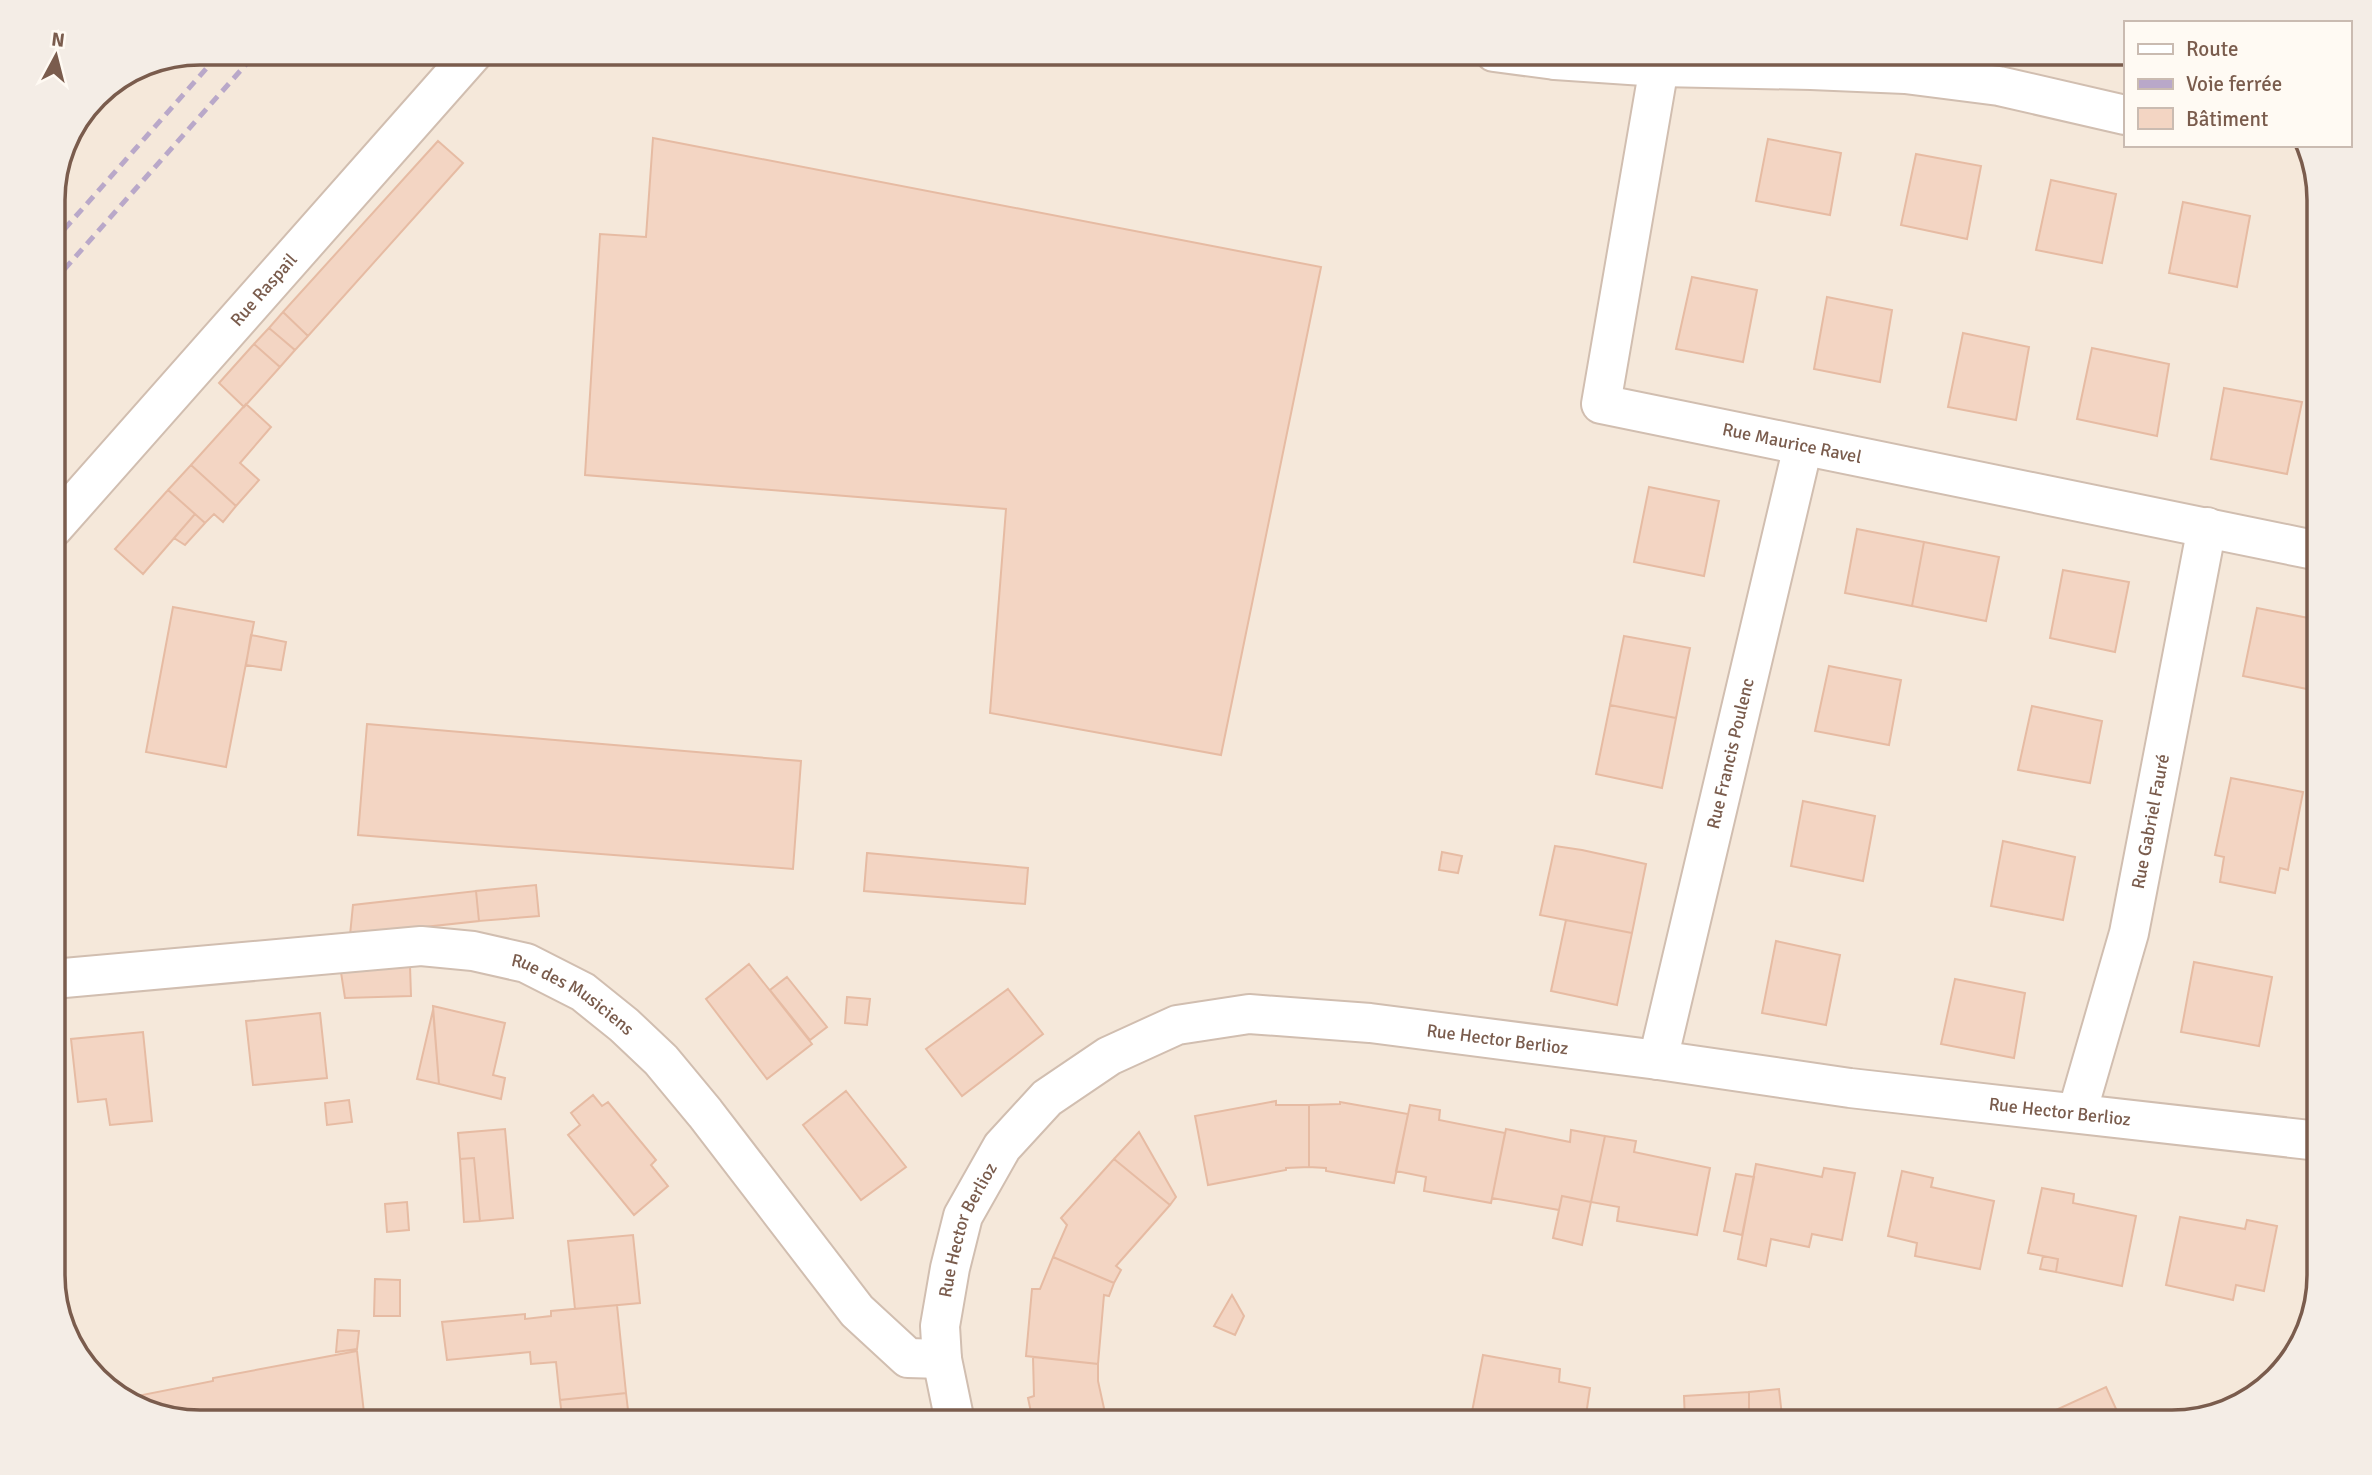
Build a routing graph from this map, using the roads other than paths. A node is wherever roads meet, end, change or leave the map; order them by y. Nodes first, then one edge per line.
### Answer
1 (462, 65) edge
2 (1634, 65) edge
3 (1659, 68) junction
4 (2124, 114) edge
5 (1803, 446) junction
6 (65, 513) edge
7 (2207, 527) junction
8 (2307, 548) edge
9 (65, 978) edge
10 (1658, 1059) junction
11 (2077, 1113) junction
12 (2307, 1140) edge
13 (942, 1359) junction
14 (952, 1410) edge

1 - 6 street, Rue Raspail
2 - 3 street
3 - 4 street
3 - 5 street, Rue Maurice Ravel
5 - 7 street, Rue Maurice Ravel
5 - 10 street, Rue Francis Poulenc
7 - 8 street, Rue Maurice Ravel
7 - 11 street, Rue Gabriel Fauré
9 - 13 street, Rue des Musiciens
10 - 11 street, Rue Hector Berlioz
10 - 13 street, Rue Hector Berlioz
11 - 12 street, Rue Hector Berlioz
13 - 14 street, Rue Hector Berlioz

